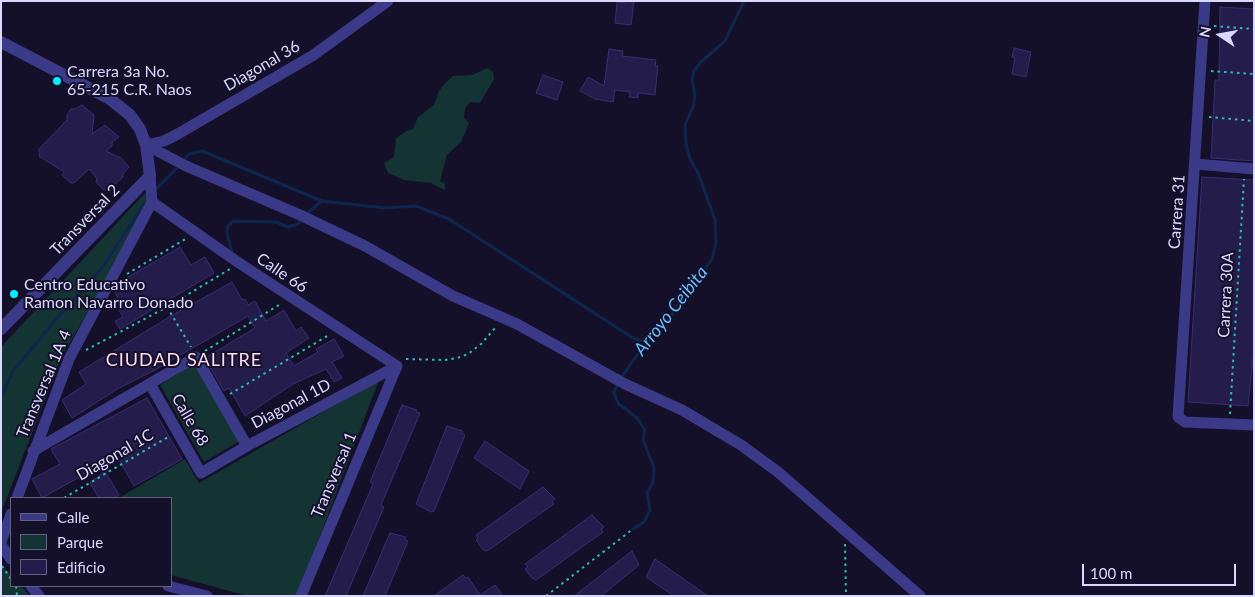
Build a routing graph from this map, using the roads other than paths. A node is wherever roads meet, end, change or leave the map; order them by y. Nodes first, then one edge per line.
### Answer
1 (388, 1) edge
2 (1206, 1) edge
3 (1, 42) edge
4 (146, 145) junction
5 (1196, 164) junction
6 (1249, 168) edge
7 (150, 176) junction
8 (152, 202) junction
9 (2, 327) edge
10 (393, 363) junction
11 (150, 384) junction
12 (1254, 425) edge
13 (247, 446) junction
14 (33, 451) junction
15 (201, 473) joint
16 (17, 497) edge
17 (10, 517) edge
18 (1, 543) edge
19 (10, 557) edge
20 (172, 587) edge
21 (207, 596) edge
22 (301, 596) edge
23 (920, 596) edge

1 - 4 street, Diagonal 36
2 - 5 street, Carrera 31
3 - 4 street
4 - 7 street
4 - 23 street
5 - 6 street
5 - 12 street, Carrera 31
7 - 8 street
7 - 9 street, Transversal 2
8 - 10 street, Calle 66
8 - 14 street, Transversal 1A 4
10 - 13 street, Diagonal 1D
10 - 22 street, Transversal 1
11 - 13 street
11 - 14 street
11 - 15 street, Calle 68
13 - 15 street, Diagonal 1D
14 - 16 street, Transversal 1A 4
17 - 18 street
18 - 19 street
20 - 21 street

